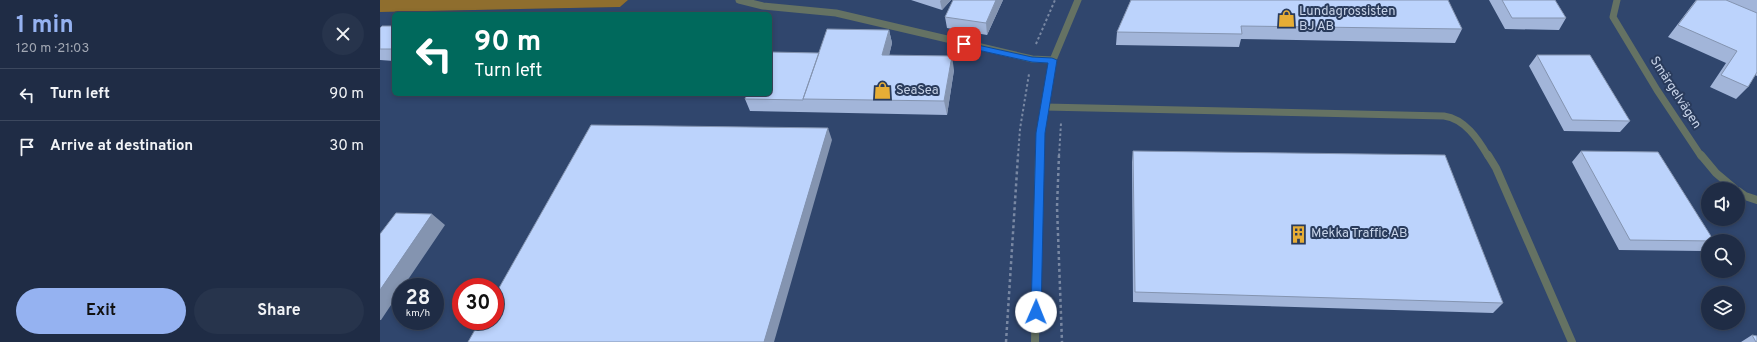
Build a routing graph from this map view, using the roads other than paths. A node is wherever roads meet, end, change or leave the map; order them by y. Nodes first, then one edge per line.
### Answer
1 (739, 0) edge
2 (1078, 0) edge
3 (1618, 0) edge
4 (1052, 60) junction
5 (1045, 107) junction
6 (1727, 182) edge
7 (1745, 196) edge
8 (1757, 200) edge
9 (1035, 342) edge
10 (1572, 342) edge

1 - 4 street
2 - 4 street
3 - 6 street, Smärgelvägen
4 - 5 street
5 - 9 street
5 - 10 street
7 - 8 street

